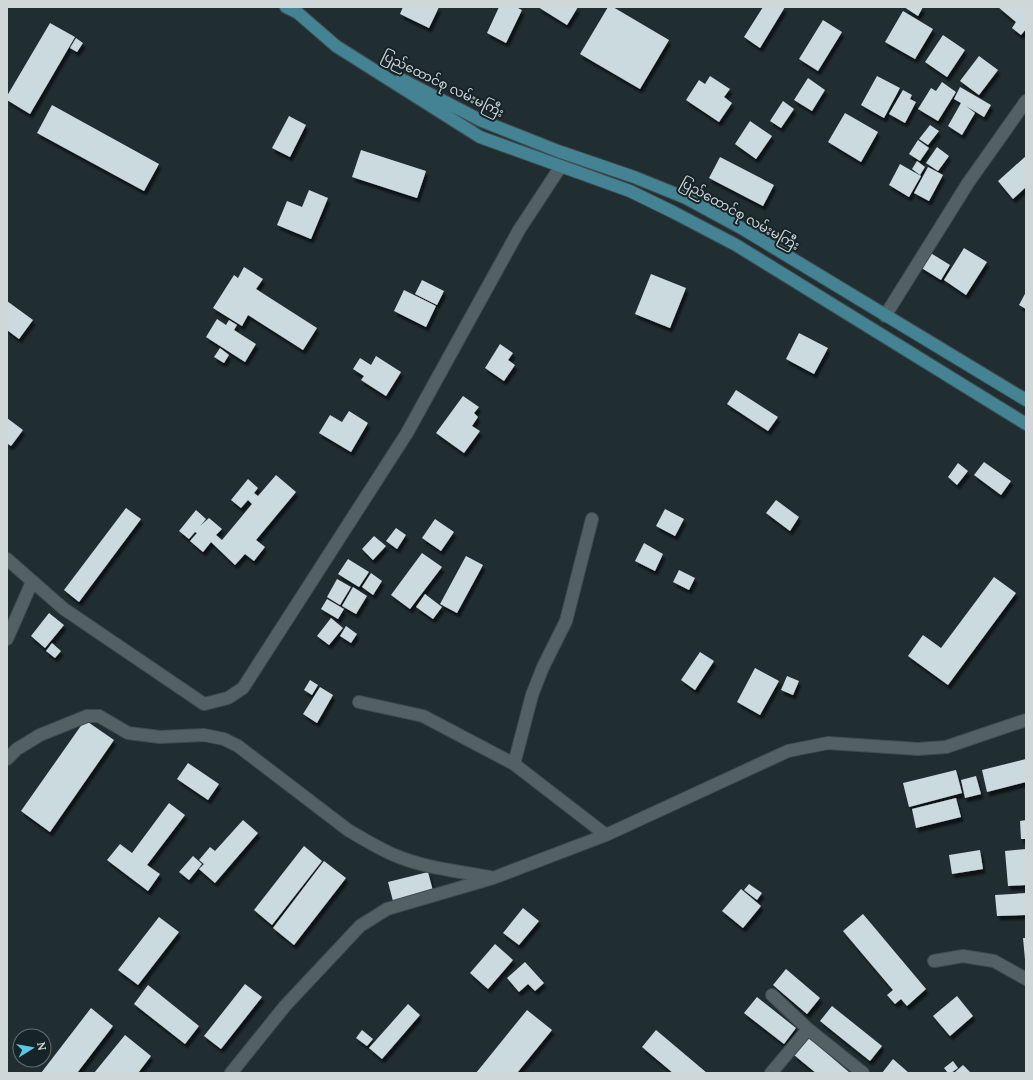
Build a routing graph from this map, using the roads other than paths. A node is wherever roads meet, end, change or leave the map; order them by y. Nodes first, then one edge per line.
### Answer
1 (286, 7) edge
2 (336, 46) junction
3 (1026, 101) edge
4 (561, 166) junction
5 (885, 316) junction
6 (1026, 400) edge
7 (1026, 424) edge
8 (592, 519) dead end
9 (7, 560) edge
10 (32, 582) junction
11 (7, 639) edge
12 (359, 702) dead end
13 (1026, 720) edge
14 (7, 759) edge
15 (514, 764) junction
16 (606, 835) junction
17 (493, 878) junction
18 (934, 961) dead end
19 (1026, 979) edge
20 (772, 995) dead end
21 (808, 1029) junction
22 (230, 1073) edge
23 (771, 1073) edge
24 (863, 1073) edge

1 - 2 main road
2 - 4 main road
2 - 5 main road, ပြည်ထောင်စု လမ်းမကြီး
3 - 5 street
4 - 7 main road
4 - 10 street
5 - 6 main road, ပြည်ထောင်စု လမ်းမကြီး
8 - 15 street
9 - 10 street
10 - 11 street
12 - 15 street
13 - 16 street
14 - 17 street
15 - 16 street
16 - 17 street
17 - 22 street
18 - 19 street
20 - 21 street
21 - 23 street
21 - 24 street

